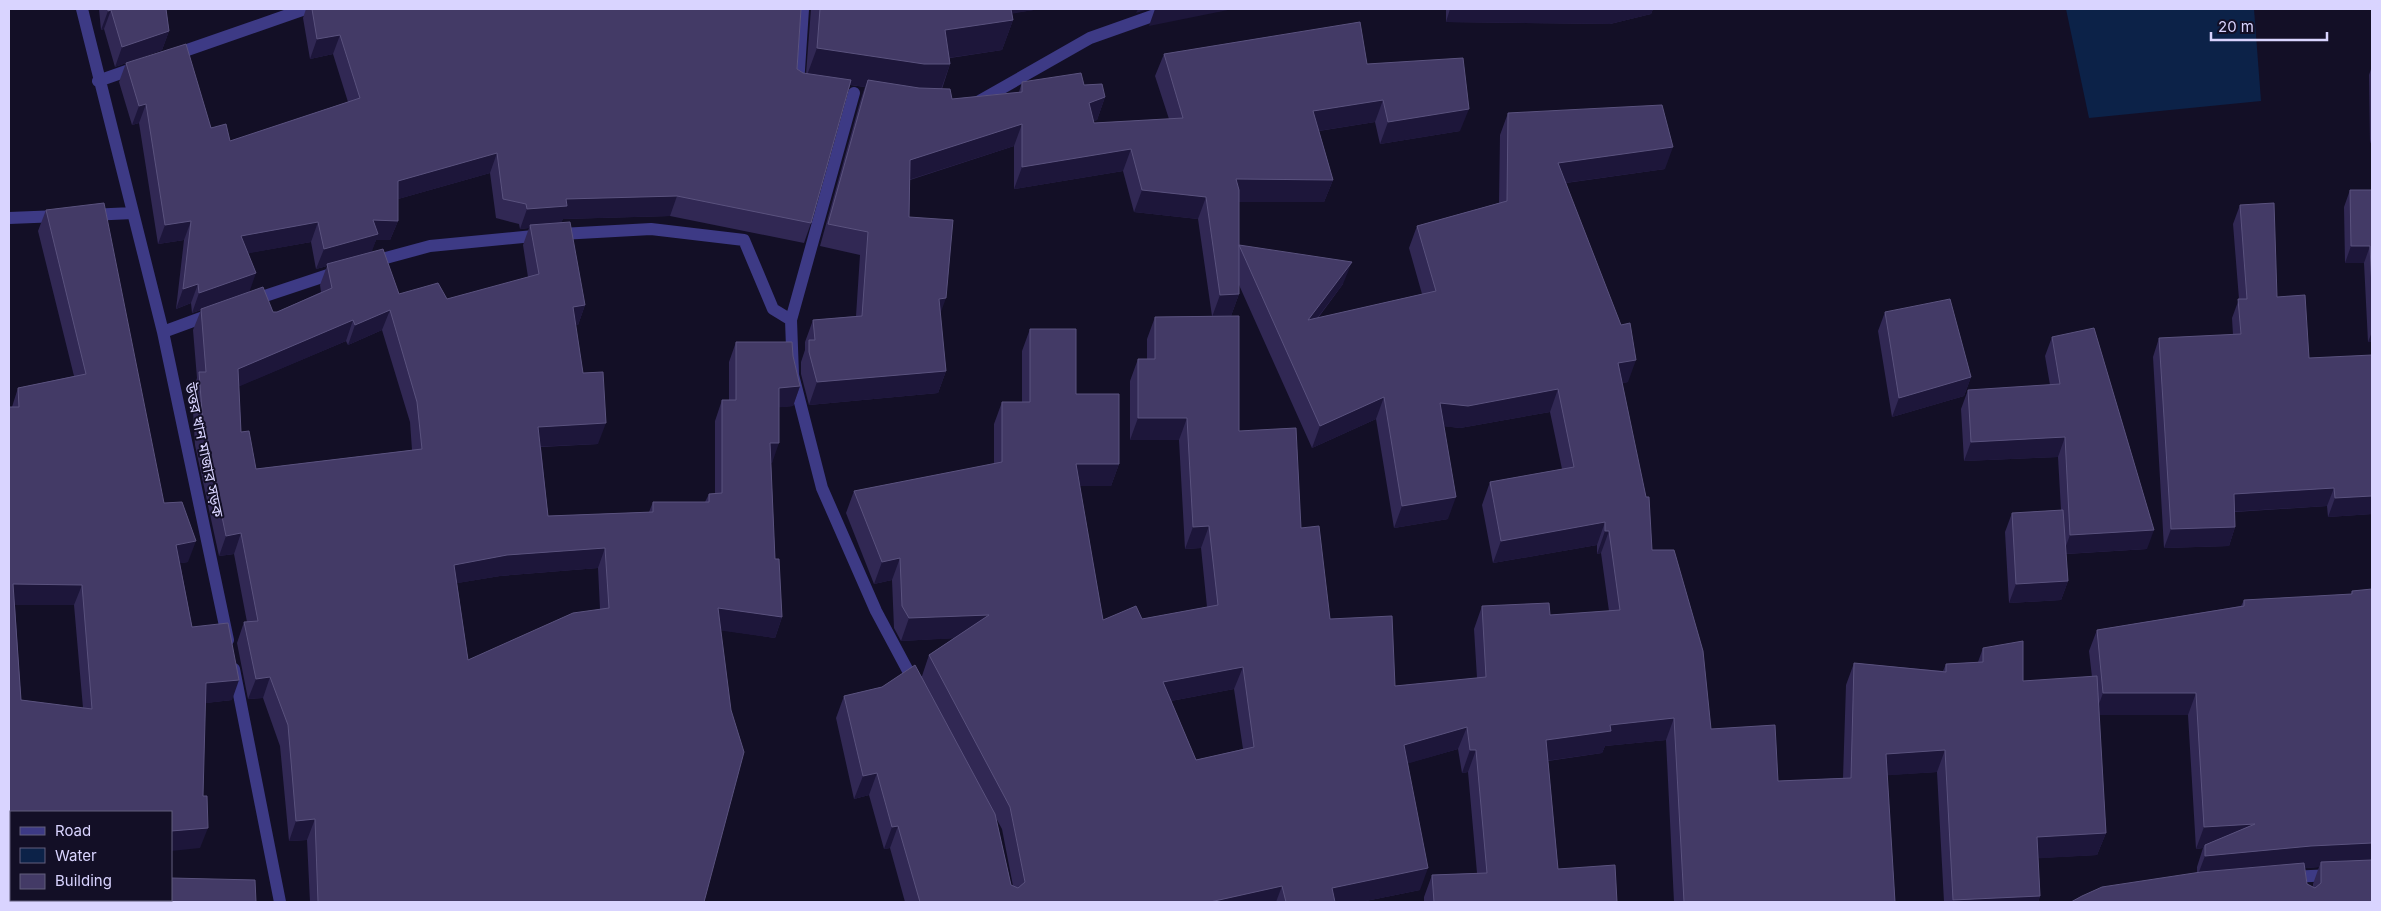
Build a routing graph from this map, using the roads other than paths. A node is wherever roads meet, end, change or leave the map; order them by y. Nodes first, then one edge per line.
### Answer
1 (82, 9) edge
2 (305, 9) edge
3 (803, 9) edge
4 (1172, 9) edge
5 (98, 81) junction
6 (807, 87) edge
7 (854, 93) dead end
8 (965, 104) edge
9 (133, 213) junction
10 (9, 218) edge
11 (791, 320) junction
12 (163, 332) junction
13 (920, 694) edge
14 (2343, 874) edge
15 (2304, 876) junction
16 (2274, 879) edge
17 (2305, 894) edge
18 (280, 902) edge

1 - 5 street, উত্তর খান মাজার সড়ক
2 - 5 street
3 - 6 street
4 - 8 street
5 - 9 street, উত্তর খান মাজার সড়ক
7 - 11 street
9 - 10 street
9 - 12 street, উত্তর খান মাজার সড়ক
11 - 12 street
11 - 13 street
12 - 18 street, উত্তর খান মাজার সড়ক
14 - 15 street
15 - 16 street
15 - 17 street

